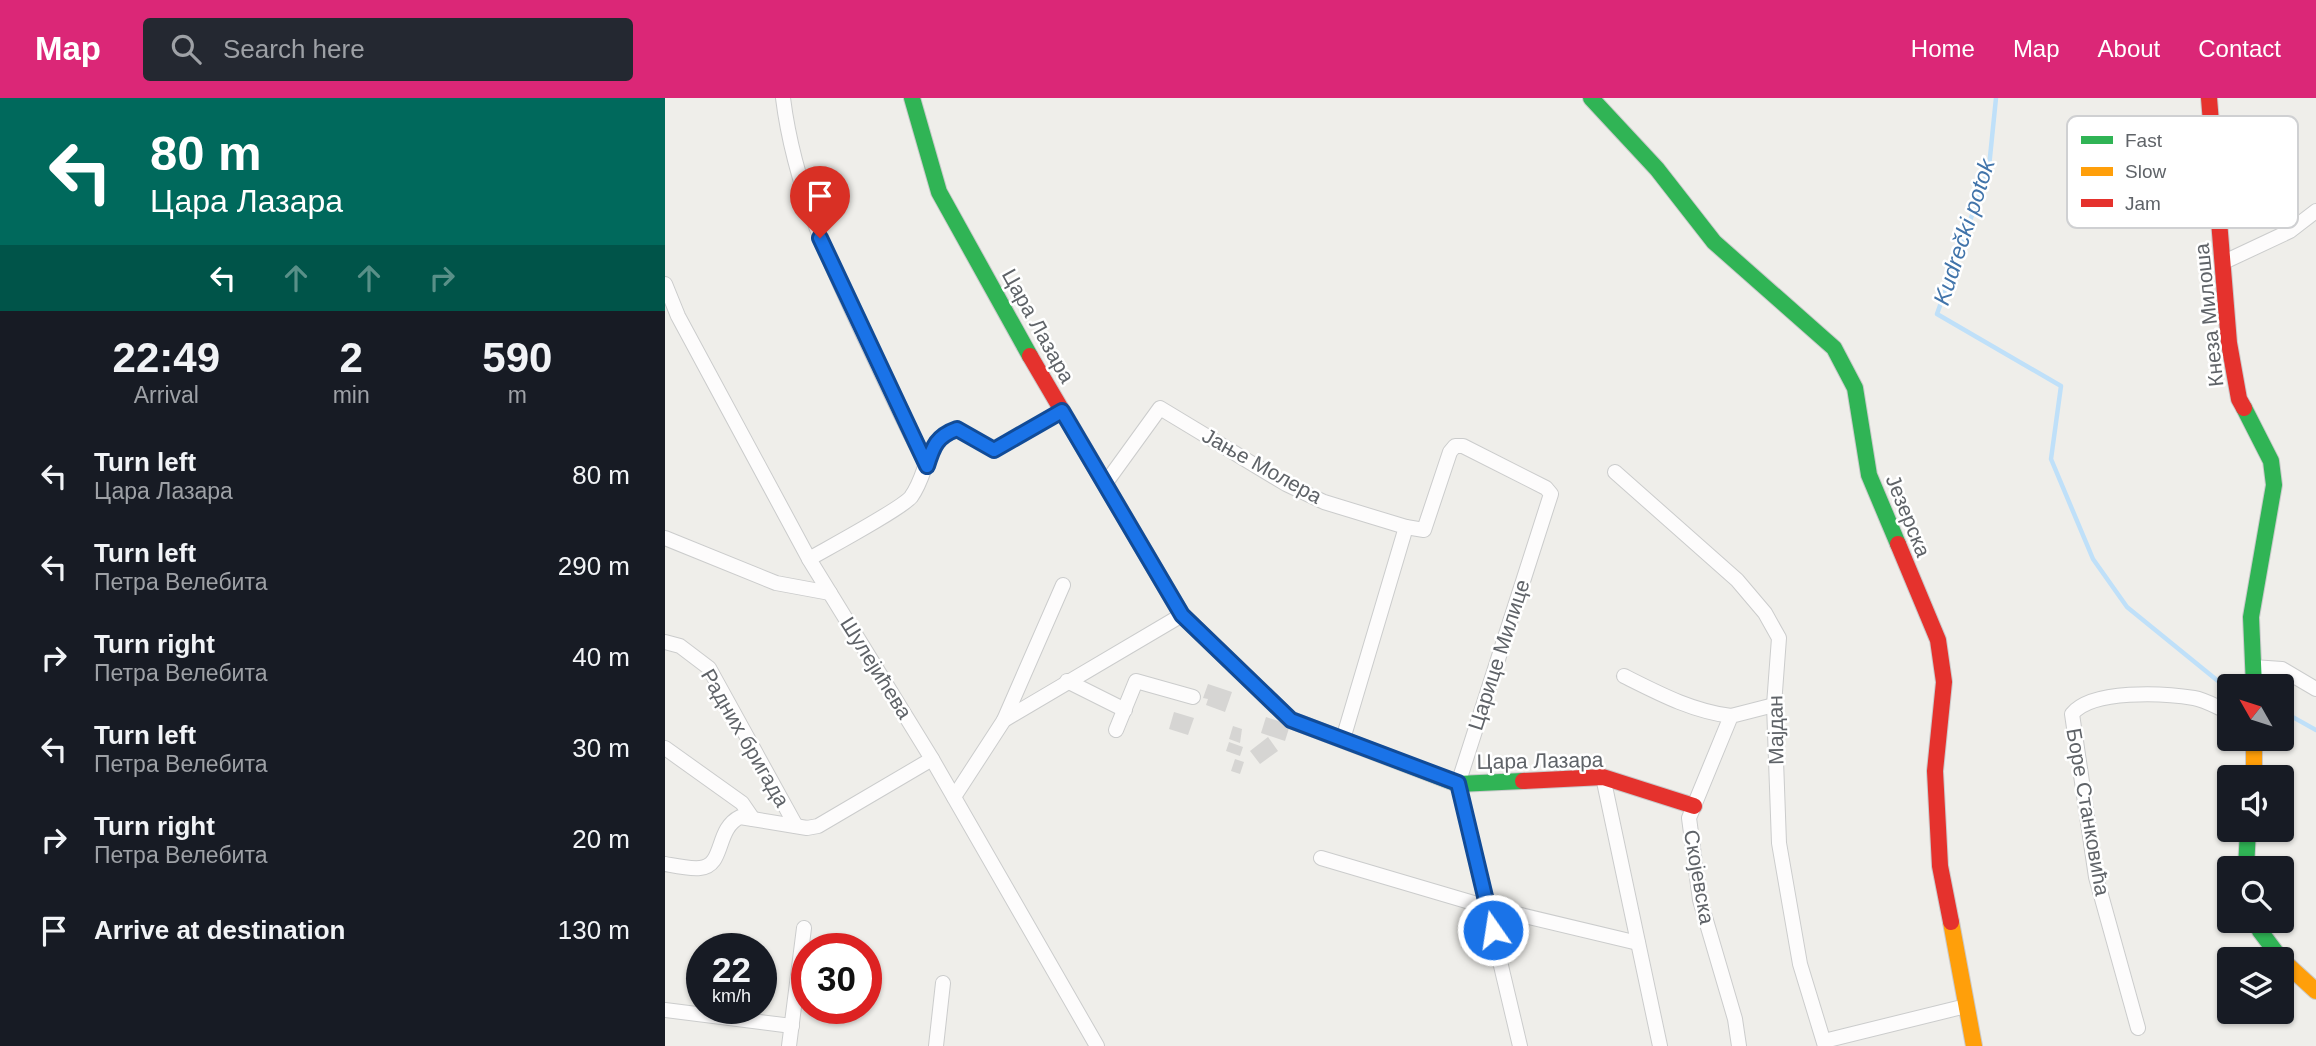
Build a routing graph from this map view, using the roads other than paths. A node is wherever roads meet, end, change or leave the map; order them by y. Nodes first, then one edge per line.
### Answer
1 (783, 98) edge
2 (912, 98) edge
3 (1591, 98) edge
4 (2209, 98) edge
5 (2211, 116) edge
6 (2316, 211) edge
7 (2298, 225) edge
8 (2221, 228) edge
9 (2294, 228) edge
10 (2224, 262) junction
11 (665, 284) edge
12 (1062, 411) junction
13 (927, 466) junction
14 (1617, 474) dead end
15 (1105, 484) junction
16 (1406, 527) junction
17 (665, 538) edge
18 (809, 559) junction
19 (1063, 585) dead end
20 (830, 593) junction
21 (1182, 615) junction
22 (665, 642) edge
23 (2253, 667) junction
24 (2253, 674) edge
25 (1624, 676) dead end
26 (1067, 681) junction
27 (2316, 689) edge
28 (1193, 697) dead end
29 (1774, 705) junction
30 (2217, 707) edge
31 (1125, 709) junction
32 (1731, 716) junction
33 (1004, 720) junction
34 (1116, 730) dead end
35 (1343, 739) junction
36 (665, 748) edge
37 (932, 759) junction
38 (1603, 777) junction
39 (1458, 783) junction
40 (954, 797) junction
41 (1694, 806) junction
42 (753, 819) junction
43 (796, 826) junction
44 (1321, 858) dead end
45 (665, 864) edge
46 (1487, 907) junction
47 (804, 928) dead end
48 (2262, 933) edge
49 (1638, 943) junction
50 (2273, 947) edge
51 (2294, 970) edge
52 (943, 983) dead end
53 (2316, 991) edge
54 (1966, 1006) junction
55 (665, 1010) edge
56 (792, 1027) junction
57 (2138, 1028) dead end
58 (1824, 1044) edge
59 (789, 1046) edge
60 (936, 1046) edge
61 (1097, 1046) edge
62 (1520, 1046) edge
63 (1660, 1046) edge
64 (1739, 1046) edge
65 (1974, 1046) edge

1 - 13 street
2 - 12 street, Цара Лазара
3 - 54 street, Језерска
4 - 5 street, Кнеза Милоша
6 - 7 street
8 - 10 street, Кнеза Милоша
9 - 10 street
10 - 23 street, Кнеза Милоша
11 - 18 street, Шулејићева
12 - 13 street
12 - 15 street, Цара Лазара
13 - 18 street
14 - 29 street, Мајдан
15 - 16 street, Јање Молера
15 - 21 street, Цара Лазара
16 - 35 street
16 - 39 street, Царице Милице
17 - 20 street
18 - 20 street, Шулејићева
19 - 33 street
20 - 37 street, Шулејићева
21 - 26 street
21 - 35 street, Цара Лазара
22 - 43 street, Радних бригада
23 - 24 street, Кнеза Милоша
23 - 27 street
25 - 32 street
26 - 31 street
26 - 33 street
28 - 31 street
29 - 32 street
29 - 58 street, Мајдан
30 - 57 street, Боре Станковића
31 - 34 street
32 - 41 street, Скојевска
33 - 40 street
35 - 39 street, Цара Лазара
36 - 42 street
37 - 40 street, Шулејићева
37 - 43 street, Радних бригада
38 - 39 street, Цара Лазара
38 - 41 street, Цара Лазара
38 - 49 street
39 - 46 street
40 - 61 street, Шулејићева
41 - 64 street, Скојевска
42 - 43 street
42 - 45 street
44 - 46 street
46 - 49 street
46 - 62 street
47 - 56 street
48 - 50 street
49 - 63 street
51 - 53 street
52 - 60 street
54 - 58 street
54 - 65 street, Језерска
55 - 56 street
56 - 59 street

